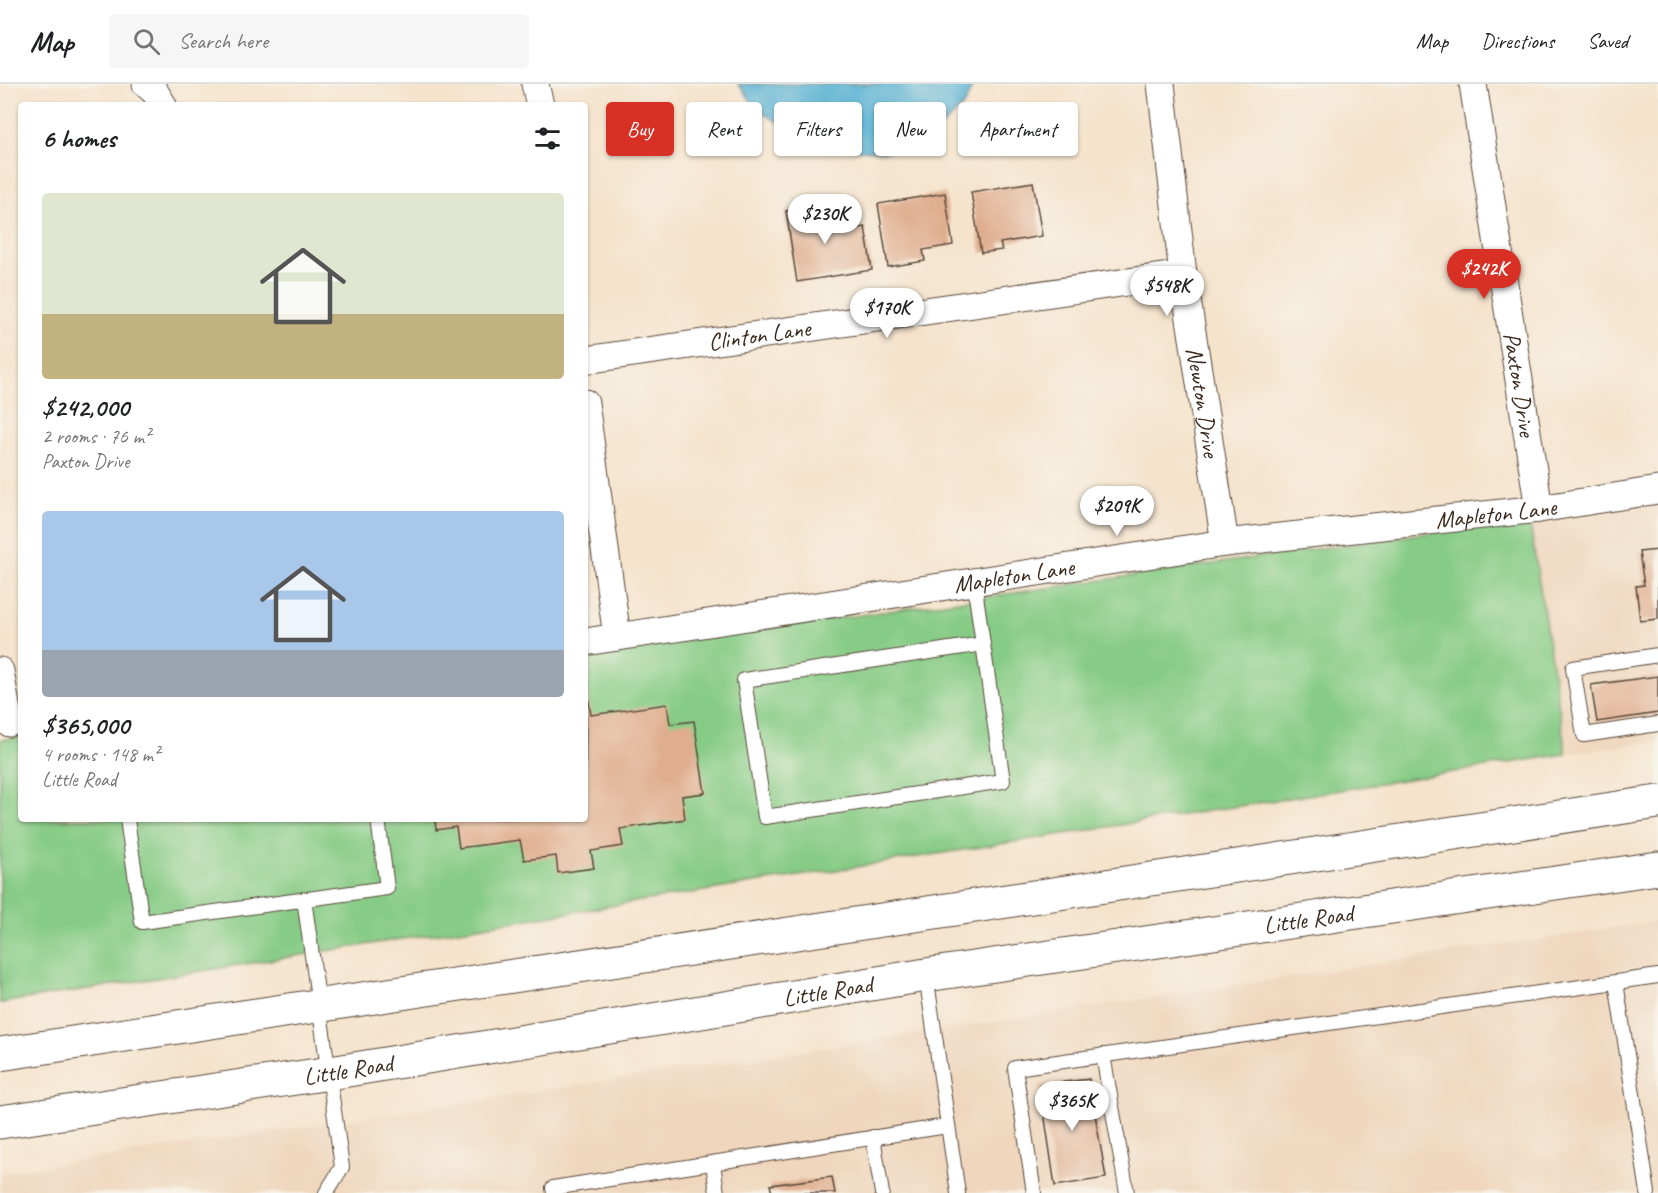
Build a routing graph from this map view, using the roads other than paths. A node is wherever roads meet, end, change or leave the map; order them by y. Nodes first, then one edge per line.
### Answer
1 (146, 84) edge
2 (535, 84) edge
3 (1161, 84) edge
4 (1473, 84) edge
5 (161, 102) edge
6 (539, 102) edge
7 (1183, 274) junction
8 (588, 360) edge
9 (588, 425) edge
10 (1658, 490) edge
11 (1539, 509) junction
12 (1225, 543) junction
13 (974, 582) junction
14 (617, 637) junction
15 (588, 642) edge
16 (982, 644) junction
17 (1658, 655) edge
18 (0, 671) edge
19 (10, 722) edge
20 (1658, 724) edge
21 (1658, 802) edge
22 (128, 822) edge
23 (378, 822) edge
24 (1658, 868) edge
25 (304, 899) junction
26 (926, 975) junction
27 (1658, 976) edge
28 (1616, 982) junction
29 (319, 1007) junction
30 (0, 1054) edge
31 (1103, 1055) junction
32 (330, 1073) junction
33 (0, 1122) edge
34 (947, 1126) junction
35 (873, 1137) junction
36 (712, 1162) junction
37 (326, 1193) edge
38 (554, 1193) edge
39 (717, 1193) edge
40 (882, 1193) edge
41 (958, 1193) edge
42 (1034, 1193) edge
43 (1127, 1193) edge
44 (1648, 1193) edge

1 - 5 street
2 - 6 street
3 - 7 street, Newton Drive
4 - 11 street, Paxton Drive
7 - 8 street, Clinton Lane
7 - 12 street, Newton Drive
9 - 14 street
10 - 11 street, Mapleton Lane
11 - 12 street, Mapleton Lane
12 - 13 street, Mapleton Lane
13 - 14 street, Mapleton Lane
13 - 16 lane
14 - 15 street, Mapleton Lane
16 - 16 lane
17 - 20 lane
18 - 19 street
21 - 29 main road
22 - 25 lane
23 - 25 lane
24 - 26 main road, Little Road
25 - 29 lane
26 - 32 main road, Little Road
26 - 34 lane
27 - 28 lane
28 - 31 lane
28 - 44 lane
29 - 30 main road
29 - 32 lane
31 - 42 lane
31 - 43 lane
32 - 33 main road, Little Road
32 - 37 lane
34 - 35 lane
34 - 41 lane
35 - 36 lane
35 - 40 lane
36 - 38 lane
36 - 39 lane

